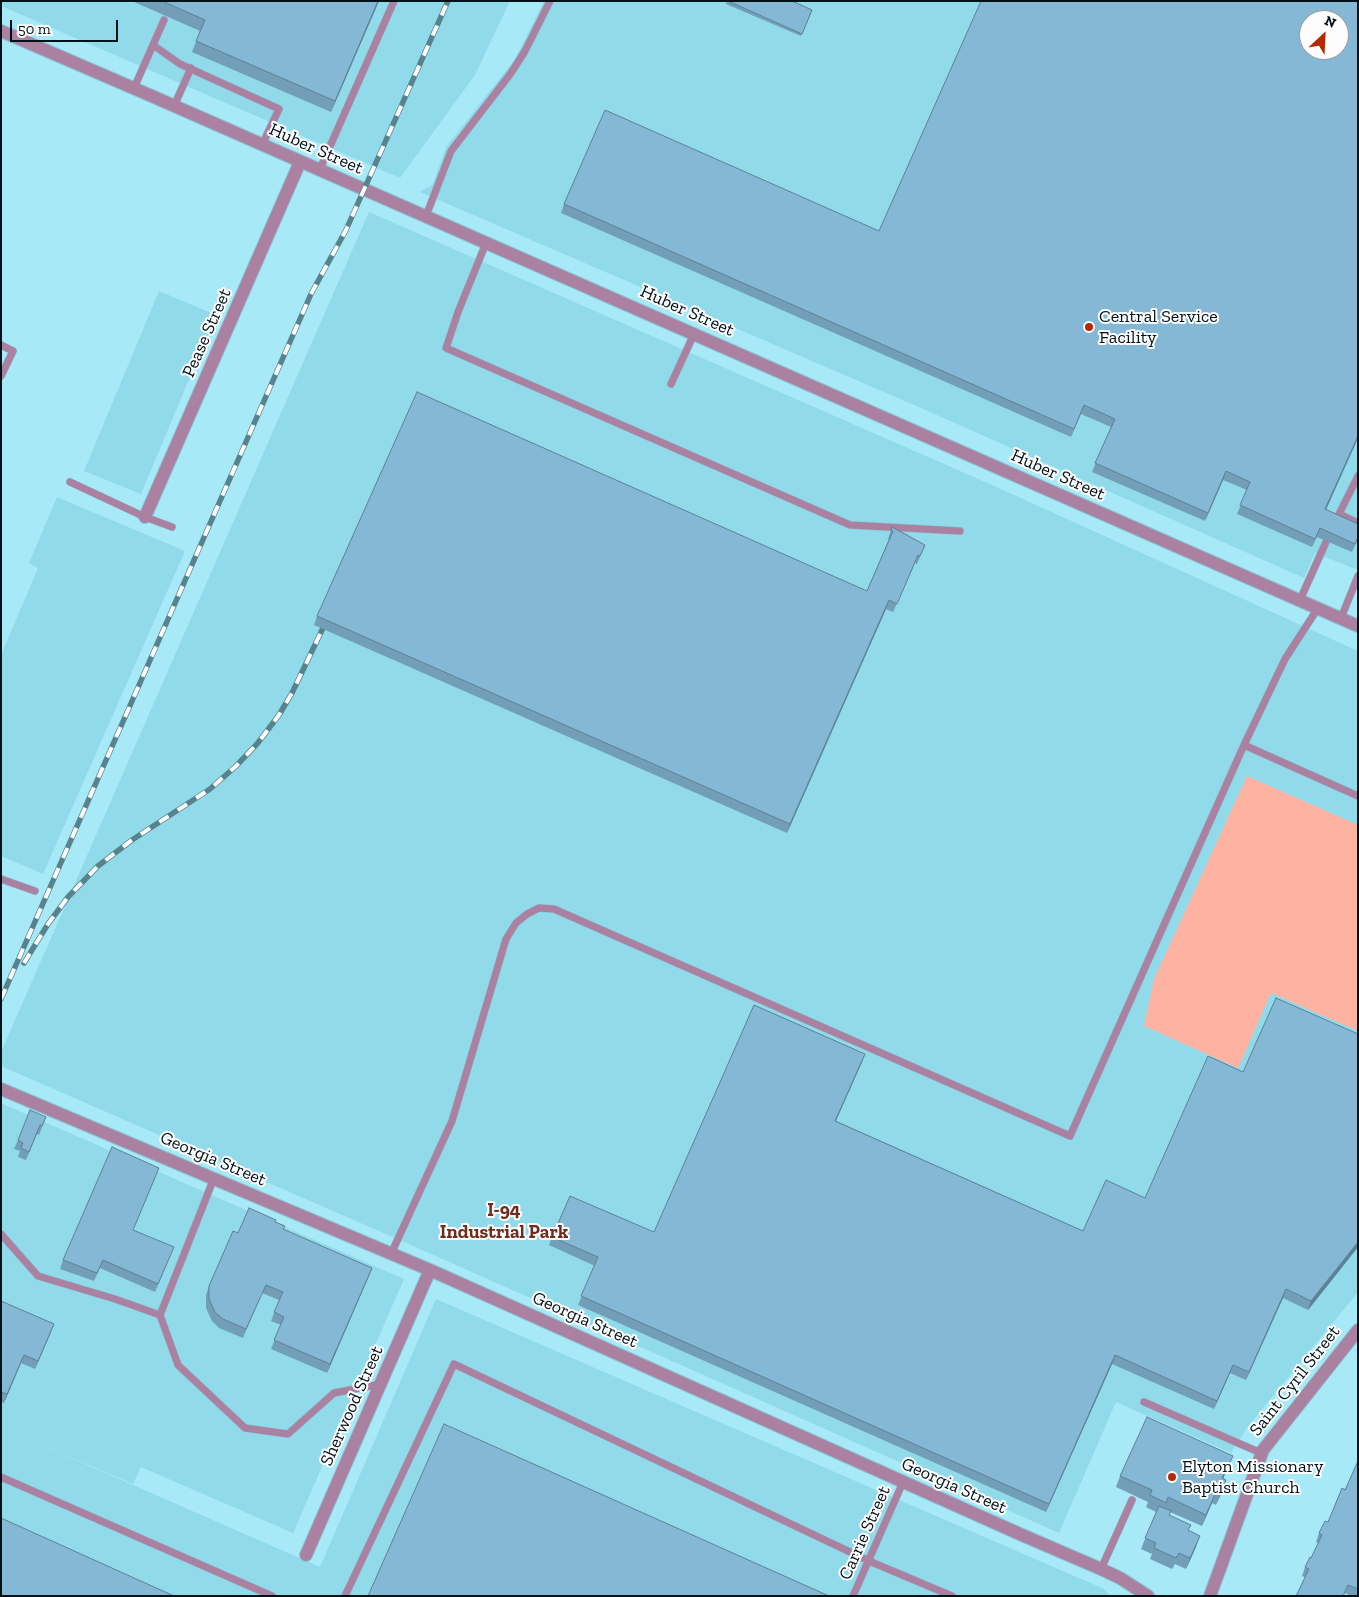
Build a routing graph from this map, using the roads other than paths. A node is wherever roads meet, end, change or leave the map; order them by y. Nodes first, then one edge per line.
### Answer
1 (394, 1) edge
2 (550, 1) edge
3 (164, 20) dead end
4 (1, 31) edge
5 (153, 45) junction
6 (191, 68) junction
7 (134, 88) junction
8 (174, 106) junction
9 (262, 145) junction
10 (300, 162) junction
11 (320, 169) junction
12 (426, 216) junction
13 (486, 243) junction
14 (694, 334) junction
15 (1, 345) edge
16 (1, 376) edge
17 (671, 384) dead end
18 (1358, 476) edge
19 (70, 482) dead end
20 (1339, 514) junction
21 (145, 517) junction
22 (1358, 523) edge
23 (1335, 524) edge
24 (172, 527) dead end
25 (960, 531) dead end
26 (1326, 542) edge
27 (1358, 576) edge
28 (1300, 600) junction
29 (1318, 608) junction
30 (1340, 618) junction
31 (1358, 626) edge
32 (1244, 745) junction
33 (1358, 796) edge
34 (1, 878) edge
35 (35, 891) dead end
36 (1, 1089) edge
37 (214, 1178) junction
38 (1, 1234) edge
39 (391, 1254) junction
40 (430, 1270) junction
41 (160, 1314) junction
42 (1358, 1330) edge
43 (381, 1384) junction
44 (1144, 1402) dead end
45 (1261, 1453) junction
46 (1, 1477) edge
47 (903, 1482) junction
48 (1132, 1500) dead end
49 (306, 1555) dead end
50 (869, 1560) junction
51 (1101, 1569) junction
52 (272, 1596) edge
53 (345, 1596) edge
54 (853, 1596) edge
55 (952, 1596) edge
56 (1148, 1596) edge
57 (1210, 1596) edge

1 - 11 lane
2 - 12 lane
3 - 5 lane
4 - 7 street, Huber Street
5 - 6 lane
5 - 7 lane
6 - 8 lane
6 - 9 lane
7 - 8 street, Huber Street
8 - 9 street, Huber Street
9 - 10 street, Huber Street
10 - 11 street, Huber Street
10 - 21 street, Pease Street
11 - 12 street, Huber Street
12 - 13 street, Huber Street
13 - 14 street, Huber Street
13 - 25 lane
14 - 17 lane
14 - 28 street, Huber Street
15 - 16 lane
18 - 20 lane
19 - 21 lane
20 - 22 lane
20 - 23 lane
21 - 24 lane
26 - 28 lane
27 - 30 lane
28 - 29 street, Huber Street
29 - 30 street, Huber Street
29 - 32 lane
30 - 31 street, Huber Street
32 - 33 lane
32 - 39 lane
34 - 35 lane
36 - 37 street, Georgia Street
37 - 39 street, Georgia Street
37 - 41 lane
38 - 41 lane
39 - 40 street, Georgia Street
40 - 43 street, Sherwood Street
40 - 47 street, Georgia Street
41 - 43 lane
42 - 45 street, Saint Cyril Street
43 - 49 street, Sherwood Street
44 - 45 lane
45 - 57 street, Saint Cyril Street
46 - 52 lane
47 - 50 lane, Carrie Street
47 - 51 street, Georgia Street
48 - 51 lane
50 - 53 lane
50 - 54 lane, Carrie Street
50 - 55 lane
51 - 56 street, Georgia Street

